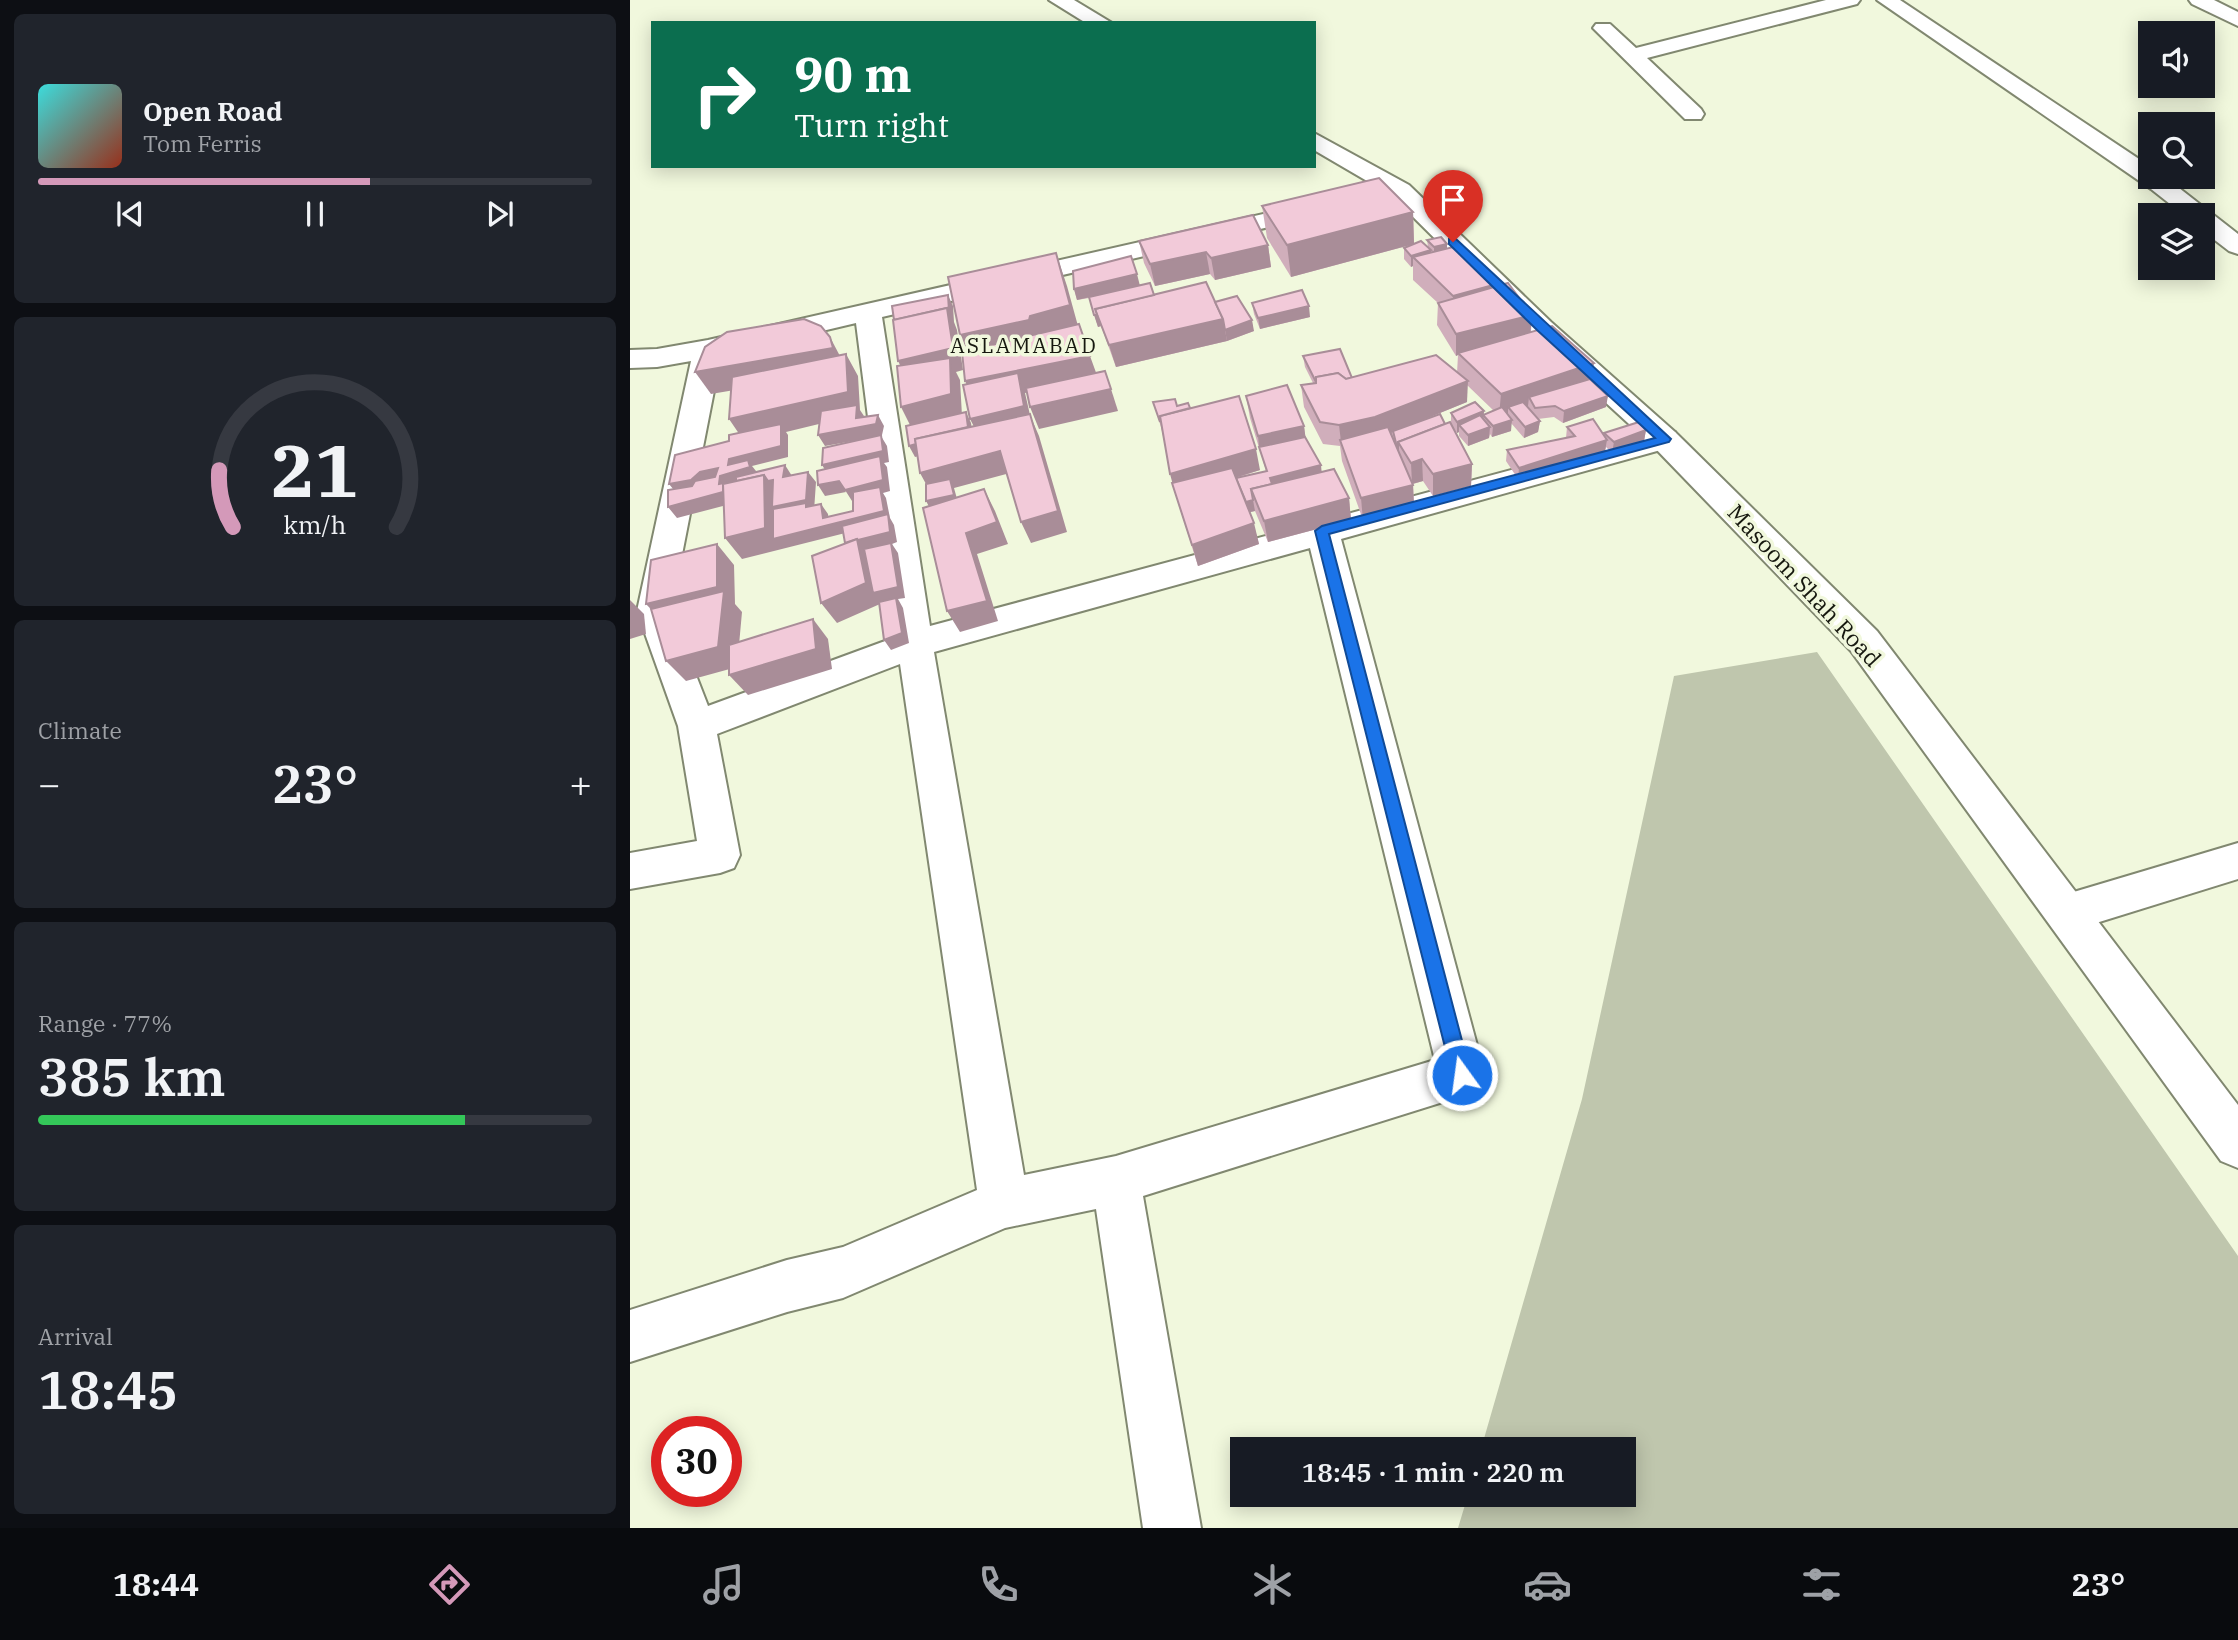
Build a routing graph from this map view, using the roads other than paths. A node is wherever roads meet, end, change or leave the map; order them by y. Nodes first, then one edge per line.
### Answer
1 (1059, 0) edge
2 (1850, 0) edge
3 (1887, 0) edge
4 (2199, 0) edge
5 (2238, 20) edge
6 (1098, 21) edge
7 (1603, 28) dead end
8 (1316, 141) edge
9 (1399, 190) junction
10 (2184, 203) edge
11 (2215, 228) edge
12 (2238, 246) edge
13 (868, 312) junction
14 (708, 349) junction
15 (630, 359) edge
16 (1664, 439) junction
17 (1322, 531) junction
18 (915, 644) junction
19 (697, 726) junction
20 (2238, 861) edge
21 (630, 871) edge
22 (2067, 913) junction
23 (2238, 1144) edge
24 (1116, 1180) junction
25 (1004, 1204) junction
26 (630, 1336) edge
27 (1172, 1528) edge

1 - 6 street
2 - 7 street
3 - 10 street
4 - 5 street
8 - 9 street, Masoom Shah Road
9 - 13 street
9 - 16 street, Masoom Shah Road
11 - 12 street
13 - 14 street
13 - 18 street
14 - 15 street
14 - 19 street
16 - 17 street
16 - 22 street, Masoom Shah Road
17 - 18 street
17 - 24 street
18 - 19 street
18 - 25 street
19 - 21 street
20 - 22 street
22 - 23 street, Masoom Shah Road
24 - 25 street
24 - 27 street
25 - 26 street

